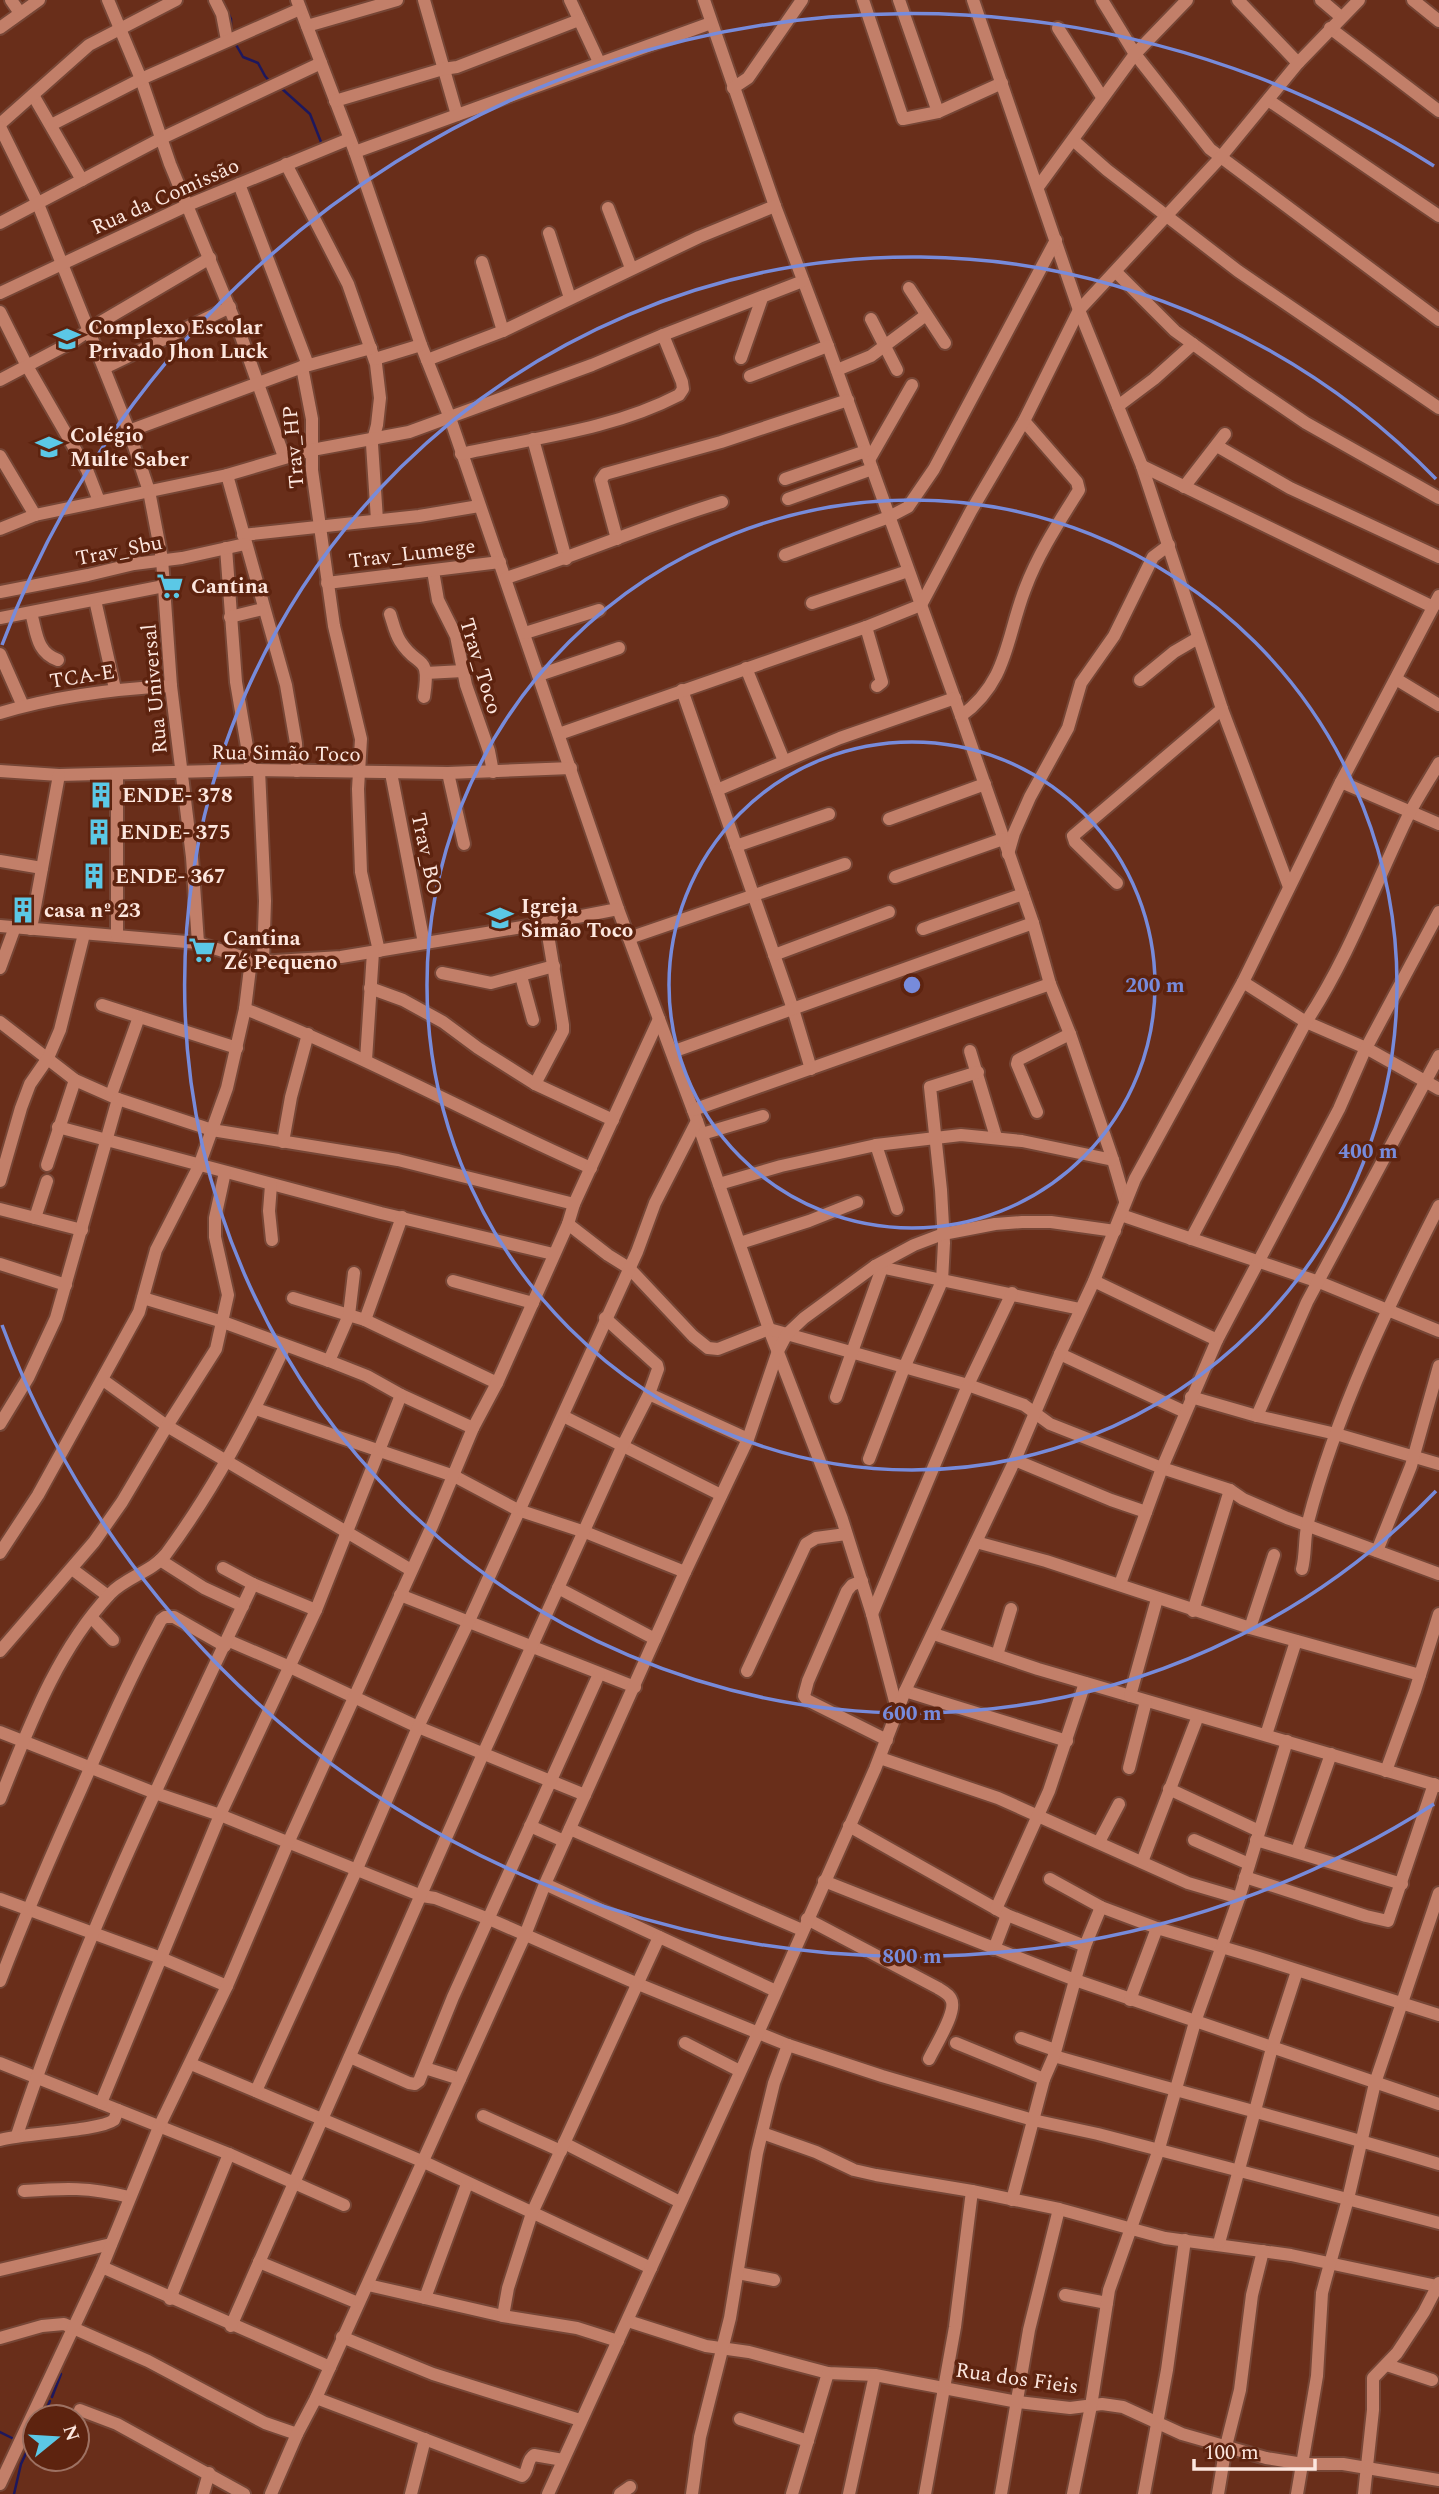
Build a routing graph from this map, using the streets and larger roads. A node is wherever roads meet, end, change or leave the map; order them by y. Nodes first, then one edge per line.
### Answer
1 (11, 0) edge
2 (39, 0) edge
3 (108, 0) edge
4 (176, 0) edge
5 (215, 0) edge
6 (397, 0) edge
7 (424, 0) edge
8 (570, 0) edge
9 (704, 0) edge
10 (802, 0) edge
11 (863, 0) edge
12 (900, 0) edge
13 (973, 0) edge
14 (1102, 0) edge
15 (1187, 0) edge
16 (1238, 0) edge
17 (1321, 0) edge
18 (1359, 0) edge
19 (1413, 0) edge
20 (299, 5) edge
21 (20, 13) junction
22 (1341, 17) junction
23 (579, 20) junction
24 (1439, 21) edge
25 (710, 23) junction
26 (307, 26) junction
27 (0, 28) edge
28 (120, 28) junction
29 (1058, 28) dead end
30 (1330, 28) junction
31 (227, 40) junction
32 (1135, 54) junction
33 (599, 62) junction
34 (321, 63) junction
35 (1298, 63) junction
36 (443, 69) junction
37 (141, 79) junction
38 (1002, 83) junction
39 (733, 88) junction
40 (33, 94) junction
41 (1102, 97) junction
42 (1268, 100) junction
43 (335, 101) junction
44 (1439, 111) edge
45 (938, 112) junction
46 (457, 116) junction
47 (0, 125) edge
48 (51, 125) junction
49 (162, 138) junction
50 (1073, 140) junction
51 (352, 146) junction
52 (1220, 158) junction
53 (286, 164) junction
54 (82, 180) junction
55 (239, 184) junction
56 (1038, 187) junction
57 (38, 204) junction
58 (188, 205) junction
59 (775, 206) junction
60 (608, 208) dead end
61 (1165, 216) junction
62 (1439, 216) edge
63 (0, 223) edge
64 (549, 233) dead end
65 (1056, 240) junction
66 (210, 258) junction
67 (482, 262) dead end
68 (61, 264) junction
69 (631, 268) junction
70 (1116, 272) junction
71 (803, 281) junction
72 (909, 288) dead end
73 (0, 293) edge
74 (570, 298) junction
75 (762, 298) junction
76 (230, 307) junction
77 (1079, 310) junction
78 (0, 312) edge
79 (926, 315) junction
80 (872, 319) dead end
81 (1439, 320) edge
82 (503, 331) junction
83 (88, 332) junction
84 (663, 335) junction
85 (945, 343) dead end
86 (1193, 344) junction
87 (421, 345) junction
88 (884, 345) junction
89 (828, 346) junction
90 (373, 354) junction
91 (741, 358) dead end
92 (427, 360) junction
93 (27, 366) junction
94 (305, 366) junction
95 (104, 368) junction
96 (837, 370) junction
97 (897, 370) dead end
98 (750, 376) dead end
99 (0, 380) edge
100 (258, 383) junction
101 (912, 385) dead end
102 (848, 400) junction
103 (1118, 406) junction
104 (1439, 408) edge
105 (450, 418) junction
106 (1024, 421) junction
107 (129, 430) junction
108 (1225, 434) dead end
109 (373, 439) junction
110 (533, 439) junction
111 (1217, 446) junction
112 (312, 450) junction
113 (461, 454) junction
114 (0, 456) edge
115 (284, 457) junction
116 (869, 460) junction
117 (1142, 466) junction
118 (227, 475) junction
119 (785, 479) dead end
120 (1184, 486) junction
121 (149, 491) junction
122 (1439, 498) edge
123 (788, 499) dead end
124 (99, 501) junction
125 (722, 502) dead end
126 (479, 506) junction
127 (35, 515) junction
128 (889, 517) junction
129 (377, 520) junction
130 (320, 525) junction
131 (0, 529) edge
132 (244, 540) junction
133 (617, 540) junction
134 (1169, 545) junction
135 (226, 548) junction
136 (785, 555) dead end
137 (1439, 557) edge
138 (162, 559) junction
139 (566, 559) junction
140 (500, 562) junction
141 (433, 570) junction
142 (908, 571) junction
143 (506, 579) junction
144 (327, 583) junction
145 (164, 586) junction
146 (0, 592) edge
147 (94, 600) junction
148 (1437, 601) edge
149 (811, 603) dead end
150 (921, 605) junction
151 (263, 609) junction
152 (599, 610) dead end
153 (31, 613) junction
154 (390, 614) dead end
155 (230, 617) junction
156 (0, 618) edge
157 (866, 627) junction
158 (525, 633) junction
159 (1198, 638) junction
160 (619, 648) dead end
161 (0, 654) edge
162 (58, 660) dead end
163 (746, 668) junction
164 (463, 671) junction
165 (426, 673) junction
166 (539, 675) junction
167 (1396, 679) junction
168 (1140, 680) dead end
169 (171, 686) junction
170 (877, 686) dead end
171 (115, 689) junction
172 (681, 690) junction
173 (424, 698) dead end
174 (955, 698) junction
175 (1439, 705) edge
176 (23, 706) junction
177 (1222, 709) junction
178 (0, 713) edge
179 (961, 716) junction
180 (559, 734) junction
181 (784, 761) junction
182 (1439, 763) edge
183 (571, 768) junction
184 (255, 770) junction
185 (0, 771) edge
186 (181, 771) junction
187 (297, 771) junction
188 (493, 772) junction
189 (391, 773) junction
190 (448, 773) junction
191 (359, 774) junction
192 (59, 775) junction
193 (117, 775) junction
194 (1341, 782) junction
195 (985, 784) junction
196 (717, 790) junction
197 (1410, 812) junction
198 (829, 814) dead end
199 (889, 820) dead end
200 (1439, 824) edge
201 (1003, 839) junction
202 (464, 844) dead end
203 (736, 846) junction
204 (1008, 854) junction
205 (0, 861) edge
206 (845, 864) dead end
207 (42, 868) junction
208 (895, 877) dead end
209 (1117, 883) dead end
210 (1289, 887) junction
211 (1023, 894) junction
212 (754, 895) junction
213 (618, 909) junction
214 (889, 912) dead end
215 (1439, 912) edge
216 (546, 923) junction
217 (1033, 923) junction
218 (0, 926) edge
219 (15, 927) junction
220 (31, 929) junction
221 (923, 929) dead end
222 (84, 934) junction
223 (117, 936) junction
224 (629, 938) junction
225 (198, 943) junction
226 (424, 943) junction
227 (376, 951) junction
228 (774, 955) junction
229 (257, 960) junction
230 (554, 966) junction
231 (0, 968) edge
232 (442, 973) dead end
233 (521, 976) junction
234 (1243, 982) junction
235 (1050, 984) junction
236 (370, 988) junction
237 (102, 1005) dead end
238 (246, 1009) junction
239 (793, 1009) junction
240 (139, 1017) junction
241 (659, 1019) junction
242 (533, 1020) dead end
243 (0, 1022) edge
244 (1306, 1022) junction
245 (308, 1034) junction
246 (1070, 1034) junction
247 (237, 1048) junction
248 (1366, 1048) junction
249 (970, 1051) dead end
250 (672, 1052) junction
251 (1439, 1056) edge
252 (48, 1058) junction
253 (366, 1060) junction
254 (811, 1069) junction
255 (978, 1072) junction
256 (75, 1080) junction
257 (1426, 1081) junction
258 (535, 1084) junction
259 (1439, 1089) edge
260 (115, 1097) junction
261 (1037, 1112) dead end
262 (695, 1115) junction
263 (763, 1116) dead end
264 (613, 1120) junction
265 (58, 1127) junction
266 (212, 1130) junction
267 (702, 1134) junction
268 (936, 1137) junction
269 (996, 1137) junction
270 (107, 1140) junction
271 (283, 1142) junction
272 (876, 1146) junction
273 (1114, 1160) junction
274 (47, 1165) dead end
275 (200, 1166) junction
276 (591, 1168) junction
277 (225, 1172) junction
278 (0, 1181) edge
279 (47, 1181) dead end
280 (719, 1184) junction
281 (271, 1185) junction
282 (1125, 1201) junction
283 (857, 1202) dead end
284 (574, 1203) junction
285 (1439, 1206) edge
286 (0, 1209) edge
287 (897, 1209) dead end
288 (1121, 1215) junction
289 (402, 1217) junction
290 (35, 1218) junction
291 (568, 1224) junction
292 (82, 1230) junction
293 (1115, 1231) junction
294 (943, 1234) junction
295 (1191, 1239) junction
296 (272, 1240) dead end
297 (740, 1242) junction
298 (553, 1254) junction
299 (1256, 1262) junction
300 (0, 1264) edge
301 (879, 1267) junction
302 (629, 1268) junction
303 (354, 1273) dead end
304 (1094, 1280) junction
305 (453, 1281) dead end
306 (942, 1281) junction
307 (1320, 1282) junction
308 (66, 1285) junction
309 (1012, 1293) junction
310 (143, 1298) junction
311 (293, 1298) dead end
312 (533, 1303) junction
313 (1080, 1310) junction
314 (1388, 1310) junction
315 (349, 1315) junction
316 (605, 1318) junction
317 (365, 1320) junction
318 (223, 1322) junction
319 (769, 1329) junction
320 (1439, 1331) edge
321 (787, 1334) junction
322 (1217, 1340) junction
323 (285, 1346) junction
324 (778, 1352) junction
325 (852, 1353) junction
326 (1060, 1354) junction
327 (329, 1361) junction
328 (904, 1368) junction
329 (1438, 1373) edge
330 (103, 1380) junction
331 (497, 1383) junction
332 (968, 1385) junction
333 (649, 1394) junction
334 (401, 1395) junction
335 (836, 1396) dead end
336 (1191, 1397) junction
337 (256, 1409) junction
338 (1185, 1412) junction
339 (1035, 1414) junction
340 (563, 1416) junction
341 (1256, 1416) junction
342 (0, 1424) edge
343 (167, 1426) junction
344 (472, 1428) junction
345 (1336, 1434) junction
346 (748, 1439) junction
347 (622, 1447) junction
348 (380, 1451) junction
349 (1414, 1457) junction
350 (869, 1459) dead end
351 (1015, 1460) junction
352 (227, 1461) junction
353 (1439, 1464) edge
354 (1162, 1468) junction
355 (454, 1476) junction
356 (1230, 1490) junction
357 (721, 1495) junction
358 (518, 1510) junction
359 (1146, 1512) junction
360 (1307, 1525) junction
361 (347, 1532) junction
362 (585, 1532) junction
363 (846, 1534) junction
364 (976, 1542) junction
365 (1377, 1551) junction
366 (0, 1553) edge
367 (1274, 1555) dead end
368 (160, 1560) junction
369 (223, 1567) dead end
370 (72, 1569) junction
371 (1302, 1569) dead end
372 (411, 1570) junction
373 (685, 1572) junction
374 (1439, 1574) edge
375 (862, 1581) junction
376 (253, 1584) junction
377 (1120, 1584) junction
378 (558, 1588) junction
379 (400, 1595) junction
380 (108, 1596) junction
381 (1157, 1598) junction
382 (243, 1606) junction
383 (1011, 1609) dead end
384 (316, 1610) junction
385 (1193, 1611) junction
386 (872, 1614) junction
387 (1439, 1614) edge
388 (92, 1618) junction
389 (469, 1621) junction
390 (1250, 1628) junction
391 (934, 1634) junction
392 (655, 1639) junction
393 (113, 1640) dead end
394 (1296, 1641) junction
395 (226, 1643) junction
396 (532, 1647) junction
397 (0, 1651) edge
398 (997, 1655) junction
399 (290, 1667) junction
400 (747, 1671) dead end
401 (599, 1674) junction
402 (1420, 1675) junction
403 (1085, 1683) junction
404 (635, 1687) junction
405 (905, 1691) junction
406 (1130, 1696) junction
407 (355, 1697) junction
408 (1146, 1700) junction
409 (897, 1709) junction
410 (1198, 1716) junction
411 (418, 1727) junction
412 (0, 1732) edge
413 (1266, 1735) junction
414 (24, 1740) junction
415 (887, 1740) junction
416 (1067, 1741) junction
417 (1287, 1741) junction
418 (483, 1754) junction
419 (1331, 1754) junction
420 (880, 1758) junction
421 (91, 1766) junction
422 (1129, 1768) dead end
423 (1386, 1770) junction
424 (550, 1780) junction
425 (1436, 1785) edge
426 (1169, 1789) junction
427 (155, 1793) junction
428 (585, 1795) junction
429 (0, 1799) edge
430 (1119, 1804) dead end
431 (220, 1815) junction
432 (1039, 1816) junction
433 (530, 1826) junction
434 (849, 1826) junction
435 (570, 1829) junction
436 (1258, 1835) junction
437 (1194, 1840) dead end
438 (564, 1841) junction
439 (1100, 1842) junction
440 (288, 1843) junction
441 (1297, 1851) junction
442 (1142, 1863) junction
443 (1249, 1864) junction
444 (356, 1871) junction
445 (1245, 1877) junction
446 (1051, 1879) dead end
447 (824, 1881) junction
448 (545, 1884) junction
449 (1402, 1884) junction
450 (1439, 1893) edge
451 (422, 1896) junction
452 (1239, 1898) junction
453 (0, 1899) edge
454 (1101, 1907) junction
455 (27, 1910) junction
456 (1001, 1912) junction
457 (489, 1919) junction
458 (805, 1924) junction
459 (1157, 1928) junction
460 (95, 1933) junction
461 (526, 1935) junction
462 (659, 1937) junction
463 (1085, 1946) junction
464 (1222, 1947) junction
465 (994, 1949) junction
466 (161, 1958) junction
467 (1297, 1970) junction
468 (1074, 1980) junction
469 (0, 1981) edge
470 (638, 1984) junction
471 (227, 1986) junction
472 (776, 1991) junction
473 (1130, 2000) junction
474 (1402, 2002) junction
475 (1439, 2015) edge
476 (1195, 2022) junction
477 (758, 2033) junction
478 (1021, 2038) dead end
479 (685, 2043) dead end
480 (956, 2043) dead end
481 (788, 2045) junction
482 (1272, 2048) junction
483 (1054, 2053) junction
484 (350, 2057) junction
485 (929, 2059) dead end
486 (0, 2063) edge
487 (191, 2064) junction
488 (425, 2068) junction
489 (740, 2071) junction
490 (36, 2077) junction
491 (460, 2079) junction
492 (1044, 2079) junction
493 (1375, 2083) junction
494 (1174, 2090) junction
495 (257, 2091) junction
496 (102, 2103) junction
497 (1439, 2104) edge
498 (118, 2110) junction
499 (1255, 2112) junction
500 (484, 2116) dead end
501 (1033, 2120) junction
502 (322, 2122) junction
503 (159, 2127) junction
504 (762, 2133) junction
505 (17, 2135) junction
506 (0, 2140) edge
507 (1361, 2140) junction
508 (563, 2147) junction
509 (1158, 2152) junction
510 (229, 2154) junction
511 (424, 2162) junction
512 (1439, 2164) edge
513 (1238, 2169) junction
514 (294, 2183) junction
515 (467, 2184) junction
516 (24, 2191) dead end
517 (972, 2191) junction
518 (129, 2197) junction
519 (1348, 2199) junction
520 (1012, 2200) junction
521 (680, 2202) junction
522 (344, 2205) dead end
523 (1059, 2209) junction
524 (532, 2213) junction
525 (1439, 2223) edge
526 (1130, 2228) junction
527 (1185, 2240) junction
528 (111, 2244) junction
529 (1219, 2244) junction
530 (1263, 2251) junction
531 (260, 2262) junction
532 (1330, 2262) junction
533 (102, 2267) junction
534 (651, 2268) junction
535 (0, 2270) edge
536 (738, 2273) junction
537 (774, 2280) dead end
538 (1438, 2284) edge
539 (368, 2285) junction
540 (1065, 2295) dead end
541 (425, 2298) junction
542 (170, 2299) junction
543 (358, 2303) junction
544 (1107, 2303) junction
545 (503, 2316) junction
546 (628, 2321) junction
547 (231, 2326) junction
548 (73, 2328) junction
549 (342, 2337) junction
550 (0, 2338) edge
551 (618, 2341) junction
552 (723, 2350) junction
553 (1387, 2365) junction
554 (330, 2367) junction
555 (828, 2373) junction
556 (875, 2375) junction
557 (1432, 2380) dead end
558 (944, 2386) junction
559 (316, 2398) junction
560 (1018, 2402) junction
561 (1091, 2406) junction
562 (91, 2414) edge
563 (740, 2419) dead end
564 (580, 2420) junction
565 (1157, 2422) junction
566 (297, 2434) junction
567 (425, 2439) junction
568 (808, 2441) junction
569 (1226, 2446) junction
570 (563, 2460) junction
571 (1303, 2464) junction
572 (1366, 2468) junction
573 (209, 2473) junction
574 (1439, 2480) edge
575 (0, 2484) edge
576 (203, 2494) edge
577 (244, 2494) edge
578 (271, 2494) edge
579 (411, 2494) edge
580 (548, 2494) edge
581 (692, 2494) edge
582 (792, 2494) edge
583 (849, 2494) edge
584 (925, 2494) edge
585 (1001, 2494) edge
586 (1073, 2494) edge
587 (1144, 2494) edge
588 (1218, 2494) edge
589 (1297, 2494) edge
590 (1364, 2494) edge

1 - 21 street
2 - 21 street
3 - 28 street
4 - 28 street
5 - 31 street
6 - 26 street
7 - 36 street
8 - 23 street
9 - 25 street
10 - 39 street
11 - 45 street
12 - 45 street
13 - 38 street
14 - 32 street
15 - 32 street
16 - 35 street
17 - 22 street
18 - 22 street
19 - 24 street
20 - 26 street
20 - 31 street
21 - 27 street
22 - 30 street
23 - 33 street
23 - 36 street
25 - 33 street, Rua da Comissão
25 - 39 street
26 - 34 street
28 - 37 street
28 - 40 street
29 - 41 street
30 - 35 street
30 - 44 street
31 - 37 street
32 - 41 street
32 - 52 street
33 - 46 street, Rua da Comissão
34 - 43 street
34 - 49 street
35 - 42 street
36 - 43 street
36 - 46 street
37 - 48 street
37 - 49 street
38 - 45 street
38 - 56 street
39 - 59 street
40 - 47 street
40 - 48 street
41 - 50 street
42 - 52 street
42 - 62 street
43 - 51 street
46 - 51 street, Rua da Comissão
47 - 57 street, Rua Universal
48 - 54 street
49 - 54 street
49 - 58 street
50 - 56 street
50 - 61 street
51 - 53 street, Rua da Comissão
51 - 87 street
52 - 61 street
52 - 81 street
53 - 55 street, Rua da Comissão
53 - 90 street
54 - 57 street
55 - 58 street, Rua da Comissão
55 - 94 street, Trav_HP
56 - 65 street
57 - 63 street
57 - 68 street, Rua Universal
58 - 66 street
58 - 68 street, Rua da Comissão
59 - 69 street
59 - 71 street
60 - 69 street
61 - 70 street
61 - 104 street
64 - 74 street
65 - 77 street
65 - 128 street
66 - 76 street
66 - 83 street
67 - 82 street
68 - 73 street, Rua da Comissão
68 - 83 street, Rua Universal
69 - 74 street
70 - 77 street
70 - 86 street
71 - 75 street
71 - 89 street
72 - 79 street
74 - 82 street
75 - 84 street
75 - 91 street
76 - 95 street
76 - 100 street
77 - 103 street
77 - 106 street
78 - 93 street
79 - 85 street
79 - 88 street
80 - 88 street
82 - 92 street
83 - 93 street
83 - 95 street, Rua Universal
84 - 105 street
84 - 110 street
86 - 103 street
86 - 122 street
87 - 90 street
87 - 92 street
88 - 96 street
88 - 97 street
89 - 96 street
89 - 98 street
90 - 94 street
90 - 109 street
92 - 105 street
93 - 99 street
93 - 124 street
94 - 100 street
94 - 112 street, Trav_HP
95 - 107 street, Rua Universal
96 - 102 street
100 - 107 street
100 - 115 street
101 - 116 street
102 - 116 street
102 - 133 street
103 - 117 street
105 - 109 street
105 - 113 street
106 - 150 street
106 - 179 street
107 - 121 street, Rua Universal
108 - 111 street
109 - 112 street
109 - 129 street
110 - 113 street
110 - 139 street
111 - 120 street
111 - 137 street
112 - 115 street
112 - 130 street, Trav_HP
113 - 126 street
114 - 127 street
115 - 118 street
116 - 119 street
116 - 123 street
116 - 128 street
117 - 120 street
117 - 134 street
118 - 121 street
118 - 132 street
120 - 148 street
121 - 124 street
121 - 138 street, Rua Universal
124 - 127 street
125 - 133 street
126 - 129 street, Trav_Sbu
126 - 140 street
127 - 131 street
128 - 136 street
128 - 142 street
129 - 130 street, Trav_Sbu
130 - 132 street, Trav_Sbu
130 - 144 street, Trav_HP
132 - 135 street, Trav_Sbu
132 - 151 street
133 - 139 street
134 - 159 street
134 - 204 street
135 - 138 street, Trav_Sbu
135 - 155 street
138 - 145 street, Rua Universal
138 - 146 street, Trav_Sbu
139 - 143 street
140 - 141 street, Trav_Lumege
140 - 143 street
141 - 144 street, Trav_Lumege
141 - 164 street, Trav_Toco
142 - 149 street
142 - 150 street
143 - 158 street
144 - 191 street, Trav_HP
145 - 147 street
145 - 169 street, Rua Universal
147 - 153 street
147 - 171 street
148 - 167 street
150 - 157 street
150 - 174 street
151 - 155 street
151 - 187 street
152 - 158 street
153 - 156 street
153 - 162 street
154 - 165 street
155 - 184 street
157 - 163 street
157 - 170 street
158 - 166 street
159 - 168 street
159 - 177 street
160 - 166 street
161 - 176 street
163 - 172 street
163 - 181 street
164 - 165 street
164 - 188 street, Trav_Toco
165 - 173 street
166 - 180 street
167 - 175 street
167 - 194 street
169 - 171 street, TCA-E
169 - 186 street, Rua Universal
171 - 176 street, TCA-E
172 - 180 street
172 - 196 street
174 - 179 street
174 - 181 street
176 - 178 street, TCA-E
177 - 209 street
177 - 210 street
179 - 195 street
180 - 183 street
181 - 196 street
182 - 197 street
183 - 188 street, Rua Simão Toco
183 - 213 street
184 - 186 street, Rua Simão Toco
184 - 187 street, Rua Simão Toco
184 - 229 street
185 - 192 street, Rua Simão Toco
186 - 193 street, Rua Simão Toco
186 - 225 street, Rua Universal
187 - 191 street, Rua Simão Toco
188 - 190 street, Rua Simão Toco
189 - 190 street, Rua Simão Toco
189 - 191 street, Rua Simão Toco
189 - 226 street, Trav_BO
190 - 202 street
191 - 227 street, Trav_HP
192 - 193 street, Rua Simão Toco
192 - 207 street
193 - 223 street
194 - 197 street
194 - 210 street
195 - 199 street
195 - 201 street
196 - 203 street
197 - 200 street
197 - 244 street
198 - 203 street
201 - 204 street
201 - 208 street
203 - 212 street
204 - 211 street
205 - 207 street
206 - 212 street
207 - 220 street
210 - 234 street
211 - 217 street
211 - 221 street
212 - 224 street
212 - 228 street
213 - 216 street
213 - 224 street
214 - 228 street
215 - 248 street
216 - 226 street
216 - 230 street
217 - 235 street
217 - 239 street
218 - 219 street
219 - 220 street
219 - 231 street
220 - 222 street
222 - 223 street
222 - 252 street
223 - 225 street
224 - 241 street
225 - 229 street
226 - 227 street
227 - 229 street
227 - 236 street, Trav_HP
228 - 239 street
229 - 238 street
230 - 233 street
230 - 258 street
232 - 233 street
233 - 242 street
234 - 244 street
234 - 282 street
235 - 246 street
235 - 254 street
236 - 253 street, Trav_HP
236 - 258 street
237 - 240 street
238 - 245 street
238 - 247 street
239 - 250 street
239 - 254 street
240 - 247 street
240 - 260 street
241 - 250 street
241 - 264 street
243 - 252 street
244 - 248 street
244 - 295 street
245 - 253 street
245 - 271 street
246 - 261 street
246 - 273 street
247 - 266 street
248 - 257 street
248 - 299 street
249 - 255 street
250 - 262 street
251 - 257 street
252 - 256 street
252 - 278 street
253 - 276 street
254 - 262 street
255 - 268 street
255 - 269 street
256 - 260 street
256 - 265 street
257 - 259 street
257 - 307 street
258 - 264 street
260 - 266 street
260 - 270 street
262 - 267 street
262 - 302 street
263 - 267 street
264 - 276 street
265 - 270 street
265 - 274 street
266 - 271 street
266 - 275 street
267 - 280 street
268 - 269 street
268 - 272 street
268 - 294 street
269 - 273 street
270 - 275 street
270 - 292 street
271 - 284 street
272 - 280 street
272 - 287 street
273 - 282 street
275 - 277 street
275 - 310 street
276 - 284 street
277 - 281 street
277 - 318 street
279 - 290 street
280 - 297 street
281 - 289 street
281 - 296 street
282 - 288 street
283 - 297 street
284 - 291 street
285 - 314 street
286 - 290 street
288 - 293 street
288 - 295 street
289 - 298 street
289 - 317 street
290 - 292 street
291 - 298 street
291 - 302 street
292 - 308 street
293 - 294 street
293 - 304 street
294 - 301 street
294 - 306 street
295 - 299 street
297 - 319 street
298 - 312 street
299 - 307 street
299 - 322 street
300 - 308 street
301 - 306 street
301 - 321 street
301 - 325 street
302 - 316 street
302 - 319 street
303 - 315 street
304 - 313 street
304 - 322 street
305 - 312 street
306 - 309 street
306 - 328 street
307 - 314 street
307 - 341 street
308 - 342 street
309 - 313 street
309 - 332 street
310 - 318 street
310 - 330 street
311 - 315 street
312 - 331 street
313 - 326 street
314 - 320 street
314 - 345 street
315 - 317 street
315 - 327 street
316 - 333 street
316 - 340 street
317 - 331 street
318 - 323 street
318 - 343 street
319 - 321 street
319 - 324 street
321 - 324 street
321 - 325 street
322 - 336 street
323 - 327 street
323 - 337 street
324 - 346 street
324 - 363 street
325 - 328 street
325 - 335 street
326 - 338 street
326 - 339 street
327 - 334 street
328 - 332 street
328 - 350 street
329 - 349 street
330 - 343 street
330 - 366 street
331 - 344 street
332 - 339 street
332 - 386 street
333 - 346 street
333 - 347 street
334 - 344 street
334 - 348 street
336 - 338 street
336 - 341 street
337 - 348 street
337 - 352 street
338 - 354 street
339 - 351 street
339 - 354 street
340 - 347 street
340 - 358 street
341 - 345 street
343 - 352 street
343 - 370 street
344 - 355 street
345 - 349 street
345 - 360 street
346 - 357 street
347 - 357 street
347 - 362 street
348 - 355 street
348 - 361 street
349 - 353 street
349 - 365 street
351 - 359 street
351 - 364 street
352 - 361 street
352 - 368 street
354 - 356 street
354 - 359 street
355 - 358 street
355 - 372 street
356 - 360 street
356 - 385 street
357 - 373 street
358 - 362 street
358 - 389 street
359 - 377 street
360 - 365 street
360 - 371 street
361 - 372 street
361 - 384 street
362 - 373 street
362 - 378 street
363 - 375 street
363 - 400 street
364 - 377 street
364 - 391 street
365 - 374 street
367 - 390 street
368 - 380 street
368 - 382 street
369 - 376 street
370 - 380 street
370 - 397 street
372 - 379 street
373 - 392 street
375 - 386 street
375 - 415 street
376 - 382 street
376 - 384 street
377 - 381 street
378 - 392 street
378 - 396 street
379 - 389 street
379 - 407 street
380 - 388 street
381 - 385 street
381 - 406 street
382 - 395 street
383 - 398 street
384 - 399 street
385 - 390 street
386 - 409 street
387 - 402 street
388 - 393 street
388 - 414 street
389 - 396 street
389 - 411 street
390 - 394 street
391 - 398 street
391 - 405 street
392 - 404 street
394 - 402 street
394 - 413 street
395 - 399 street
395 - 421 street
395 - 427 street
396 - 401 street
396 - 418 street
398 - 403 street
399 - 407 street
399 - 431 street
401 - 404 street
401 - 424 street
402 - 423 street
403 - 406 street
403 - 416 street
404 - 428 street
405 - 409 street
405 - 416 street
406 - 408 street
407 - 411 street
407 - 440 street
408 - 410 street
408 - 422 street
409 - 415 street
410 - 413 street
410 - 426 street
411 - 418 street
411 - 444 street
412 - 414 street
413 - 417 street
414 - 421 street
414 - 429 street
415 - 420 street
416 - 432 street
417 - 419 street
417 - 436 street
418 - 424 street
418 - 451 street
419 - 423 street
419 - 441 street
420 - 432 street
420 - 434 street
421 - 427 street
421 - 455 street
423 - 425 street
424 - 428 street
424 - 433 street
425 - 449 street
426 - 436 street
426 - 442 street
427 - 431 street
427 - 460 street
428 - 435 street
430 - 439 street
431 - 440 street
431 - 466 street
432 - 439 street
432 - 456 street
433 - 438 street
433 - 457 street
434 - 447 street
434 - 456 street
435 - 438 street
435 - 458 street
436 - 441 street
436 - 443 street
437 - 443 street
438 - 448 street
439 - 442 street
440 - 444 street
440 - 471 street
441 - 449 street
442 - 452 street
443 - 445 street
444 - 451 street
444 - 495 street
445 - 449 street
445 - 452 street
446 - 454 street
447 - 458 street
447 - 465 street
448 - 461 street
448 - 462 street
450 - 474 street
451 - 457 street
451 - 484 street
452 - 464 street
453 - 455 street
454 - 459 street
454 - 463 street
455 - 460 street
455 - 469 street
456 - 463 street
456 - 465 street
457 - 461 street
457 - 488 street
458 - 472 street
458 - 485 street
459 - 464 street
459 - 473 street
460 - 466 street
460 - 490 street
461 - 470 street
461 - 491 street
462 - 470 street
462 - 472 street
463 - 468 street
464 - 467 street
464 - 476 street
465 - 468 street
466 - 471 street
466 - 496 street
467 - 474 street
467 - 482 street
468 - 473 street
468 - 483 street
470 - 477 street
470 - 508 street
471 - 487 street
472 - 477 street
473 - 476 street
474 - 475 street
474 - 493 street
476 - 482 street
476 - 494 street
477 - 481 street
477 - 489 street
478 - 483 street
479 - 489 street
480 - 492 street
481 - 501 street
481 - 504 street
482 - 493 street
482 - 499 street
483 - 492 street
483 - 494 street
484 - 488 street
484 - 502 street
486 - 490 street
487 - 495 street
487 - 503 street
488 - 491 street
489 - 521 street
490 - 496 street
490 - 505 street
491 - 511 street
492 - 501 street
493 - 497 street
493 - 507 street
494 - 499 street
494 - 509 street
495 - 502 street
496 - 498 street
498 - 503 street
498 - 505 street
499 - 507 street
499 - 513 street
500 - 508 street
501 - 509 street
501 - 520 street
502 - 511 street
502 - 514 street
503 - 510 street
503 - 518 street
504 - 517 street
504 - 536 street
505 - 506 street
507 - 512 street
507 - 519 street
508 - 521 street
508 - 524 street
509 - 513 street
509 - 526 street
510 - 514 street
510 - 542 street
511 - 515 street
511 - 539 street
513 - 519 street
513 - 529 street
514 - 522 street
514 - 531 street
515 - 524 street
515 - 541 street
516 - 518 street
517 - 520 street
517 - 558 street
518 - 528 street
519 - 525 street
519 - 532 street
520 - 523 street
521 - 534 street
523 - 526 street
523 - 560 street
524 - 534 street
524 - 545 street
526 - 527 street
526 - 544 street
527 - 529 street
527 - 565 street
528 - 533 street
528 - 535 street
529 - 530 street
530 - 532 street
530 - 569 street
531 - 543 street
531 - 547 street
532 - 538 street
532 - 571 street
533 - 542 street
533 - 548 street
534 - 546 street
536 - 537 street
536 - 552 street
538 - 553 street
539 - 541 street
539 - 543 street
540 - 544 street
541 - 545 street
542 - 547 street
543 - 549 street
544 - 561 street
545 - 551 street
546 - 551 street
546 - 552 street, Rua dos Fieis
547 - 554 street
548 - 550 street
548 - 566 street
548 - 575 street
549 - 554 street
549 - 564 street
551 - 564 street
552 - 555 street, Rua dos Fieis
552 - 581 street
553 - 557 street
553 - 572 street
554 - 559 street
555 - 556 street, Rua dos Fieis
555 - 568 street
556 - 558 street, Rua dos Fieis
556 - 583 street
558 - 560 street, Rua dos Fieis
558 - 584 street
559 - 566 street
559 - 567 street
560 - 561 street, Rua dos Fieis
560 - 585 street
561 - 565 street, Rua dos Fieis
561 - 586 street
562 - 573 street
563 - 568 street
564 - 570 street
565 - 569 street, Rua dos Fieis
565 - 587 street
566 - 578 street
567 - 570 street
567 - 579 street
568 - 582 street
569 - 571 street, Rua dos Fieis
569 - 588 street
570 - 580 street
571 - 572 street, Rua dos Fieis
571 - 589 street
572 - 574 street, Rua dos Fieis
572 - 590 street
573 - 576 street
573 - 577 street

